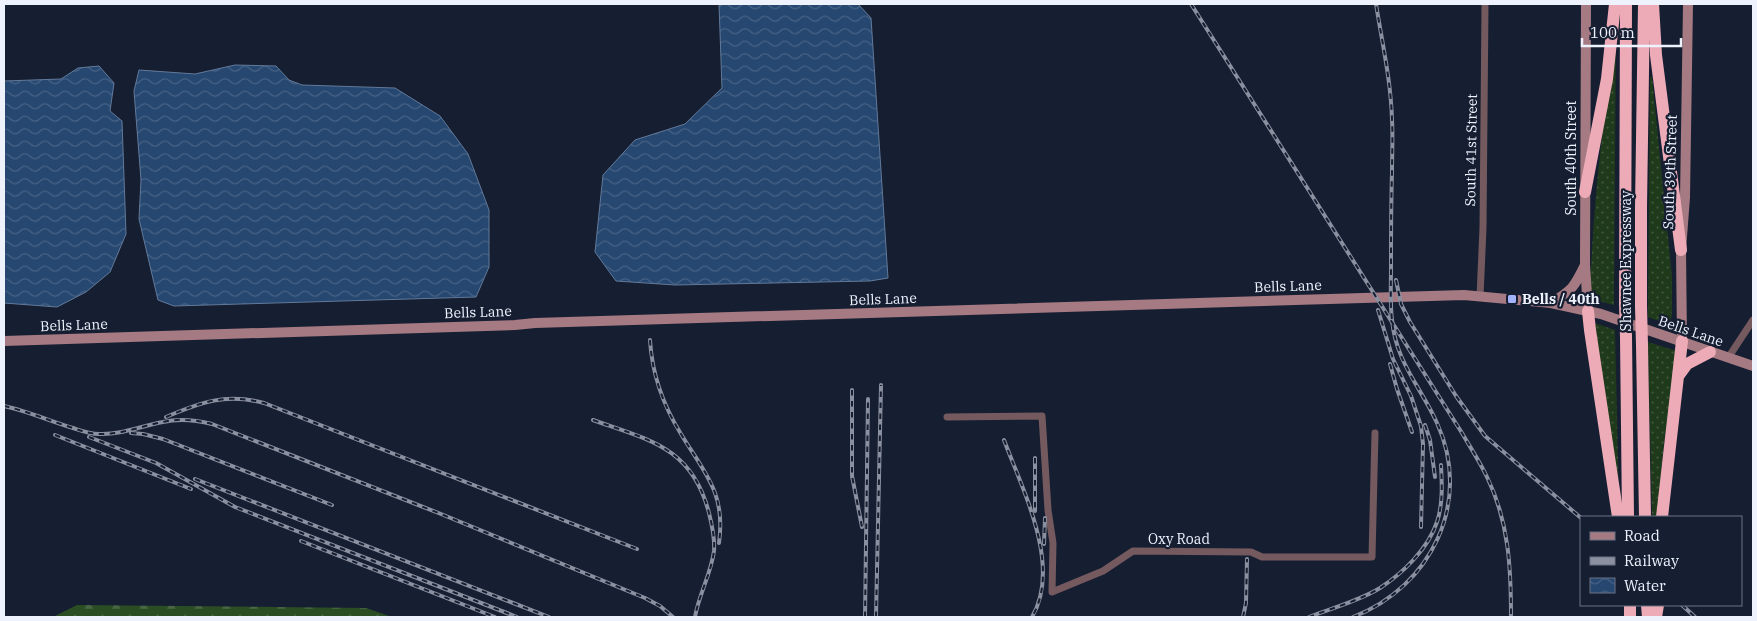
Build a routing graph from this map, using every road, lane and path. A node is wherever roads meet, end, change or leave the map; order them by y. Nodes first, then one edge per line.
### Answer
1 (1485, 4) edge
2 (1586, 4) edge
3 (1688, 4) edge
4 (1620, 5) edge
5 (1648, 5) edge
6 (1585, 192) junction
7 (1681, 250) junction
8 (1585, 264) junction
9 (1480, 297) junction
10 (1551, 303) junction
11 (1588, 311) junction
12 (1753, 320) edge
13 (4, 341) edge
14 (1682, 341) junction
15 (1710, 352) junction
16 (1728, 358) junction
17 (1753, 366) edge
18 (1679, 375) junction
19 (947, 417) dead end
20 (1375, 433) dead end
21 (1618, 516) edge
22 (1628, 516) edge
23 (1645, 516) edge
24 (1662, 516) edge

1 - 9 street, South 41st Street
2 - 6 street, South 40th Street
3 - 7 street, South 39th Street
4 - 6 highway
4 - 22 highway, Shawnee Expressway, bridge
5 - 7 highway
5 - 23 highway, Shawnee Expressway, bridge
6 - 8 street, South 40th Street
7 - 14 street, South 39th Street
8 - 10 street
8 - 11 street, South 40th Street
9 - 10 street, Bells Lane
9 - 13 street, Bells Lane
10 - 11 street, Bells Lane
11 - 14 street, Bells Lane
11 - 21 highway
12 - 16 street
14 - 15 street, Bells Lane
14 - 18 highway
15 - 16 street, Bells Lane
15 - 18 highway
16 - 17 street, Bells Lane
18 - 24 highway
19 - 20 street, Oxy Road

